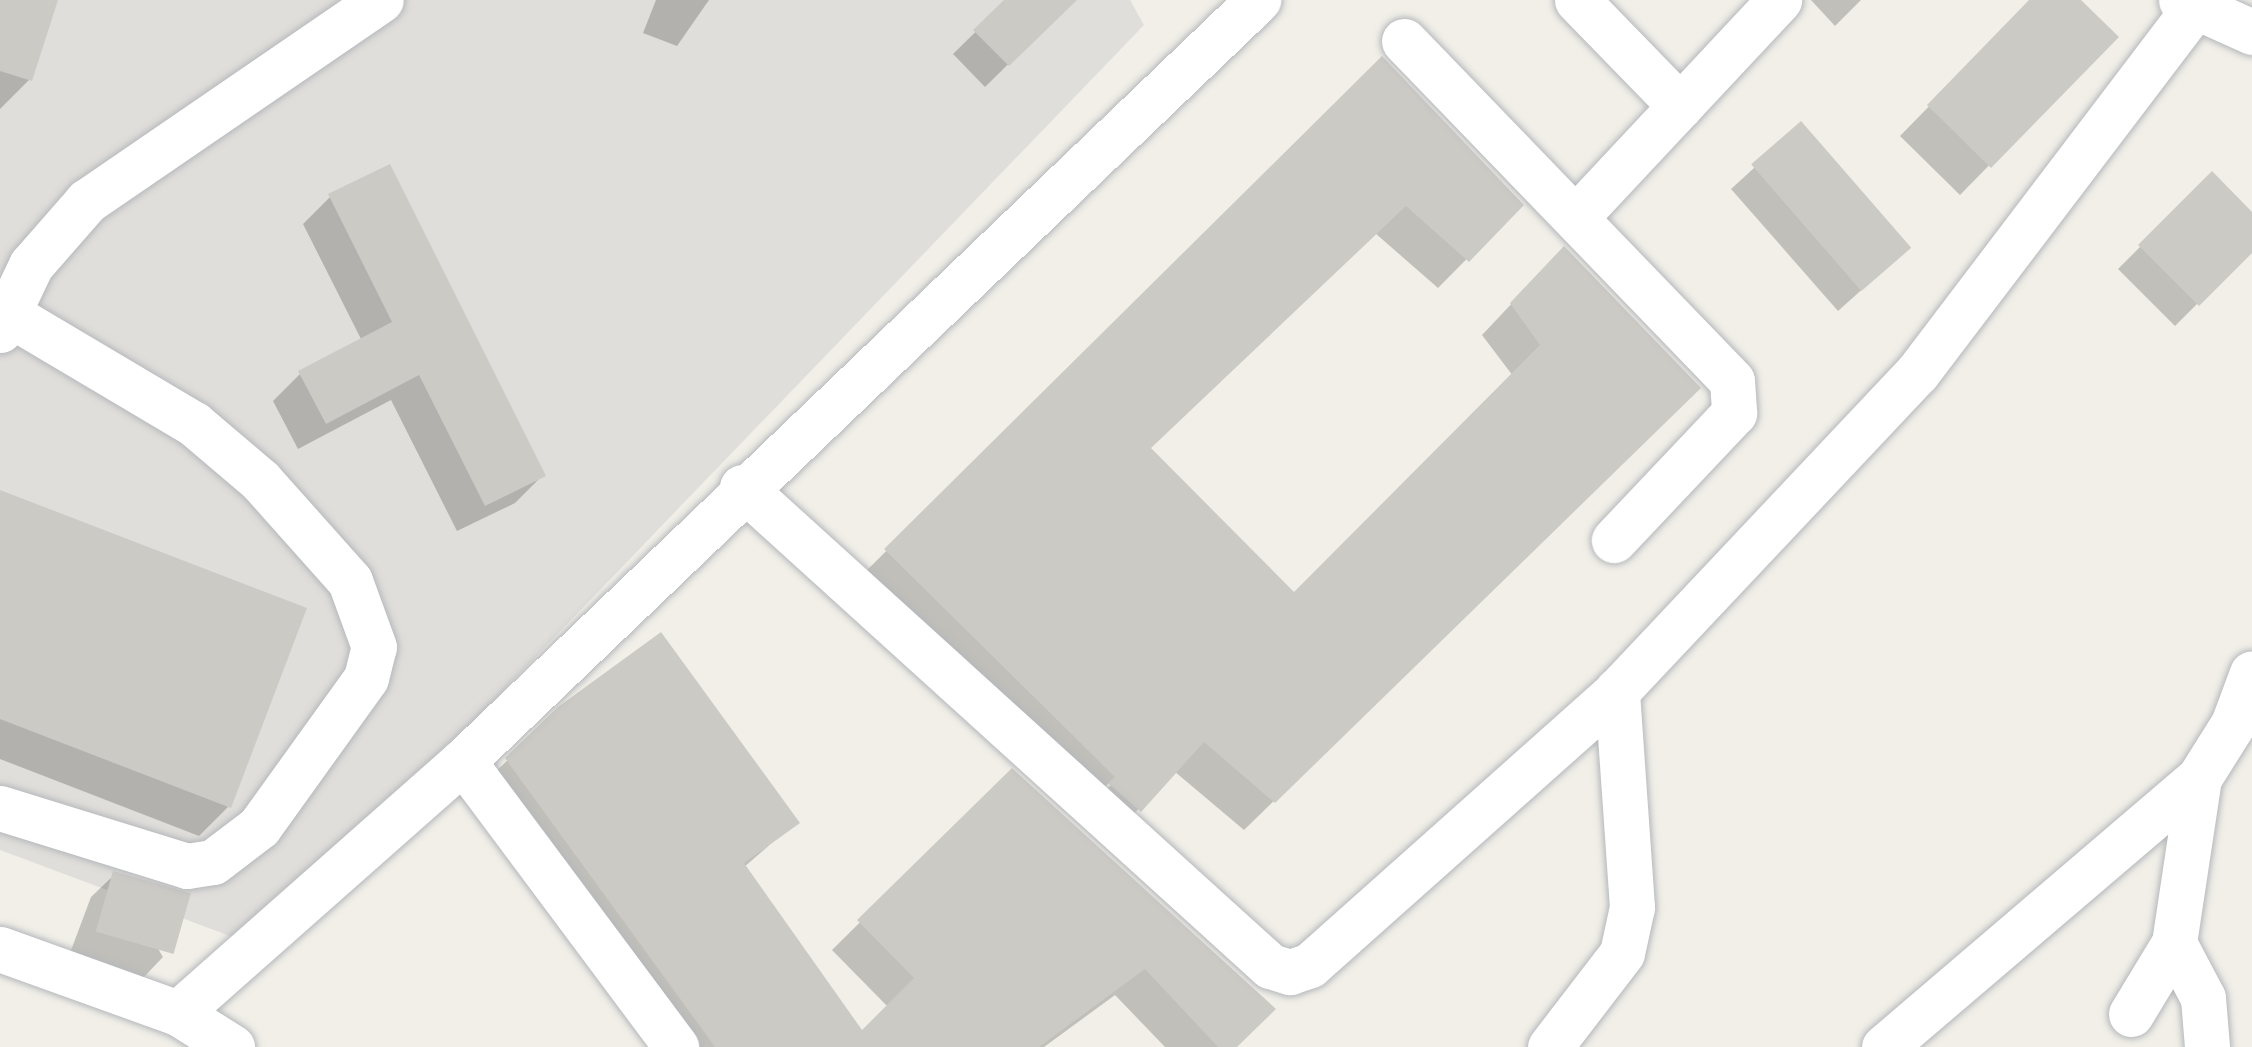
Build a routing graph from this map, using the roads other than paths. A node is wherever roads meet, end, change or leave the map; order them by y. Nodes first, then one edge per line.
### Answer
1 (381, 0) edge
2 (1258, 0) edge
3 (1577, 0) edge
4 (1779, 0) edge
5 (2187, 5) edge
6 (2252, 32) edge
7 (1405, 41) dead end
8 (1680, 106) junction
9 (1577, 216) junction
10 (4, 321) edge
11 (742, 488) junction
12 (1614, 540) dead end
13 (2252, 673) edge
14 (1617, 691) junction
15 (463, 760) junction
16 (2199, 778) junction
17 (0, 808) edge
18 (2174, 943) junction
19 (0, 950) edge
20 (178, 1013) junction
21 (2131, 1014) dead end
22 (232, 1047) edge
23 (676, 1047) edge
24 (1550, 1047) edge
25 (1884, 1047) edge
26 (2207, 1047) edge

1 - 10 street
2 - 11 street
3 - 8 street
4 - 8 street
5 - 6 street
5 - 14 street
7 - 9 street
8 - 9 street
9 - 12 street
10 - 17 street
11 - 14 street
11 - 15 street
13 - 16 street
14 - 24 street
15 - 20 street
15 - 23 street
16 - 18 street
16 - 25 street
18 - 21 street
18 - 26 street
19 - 20 street
20 - 22 street

